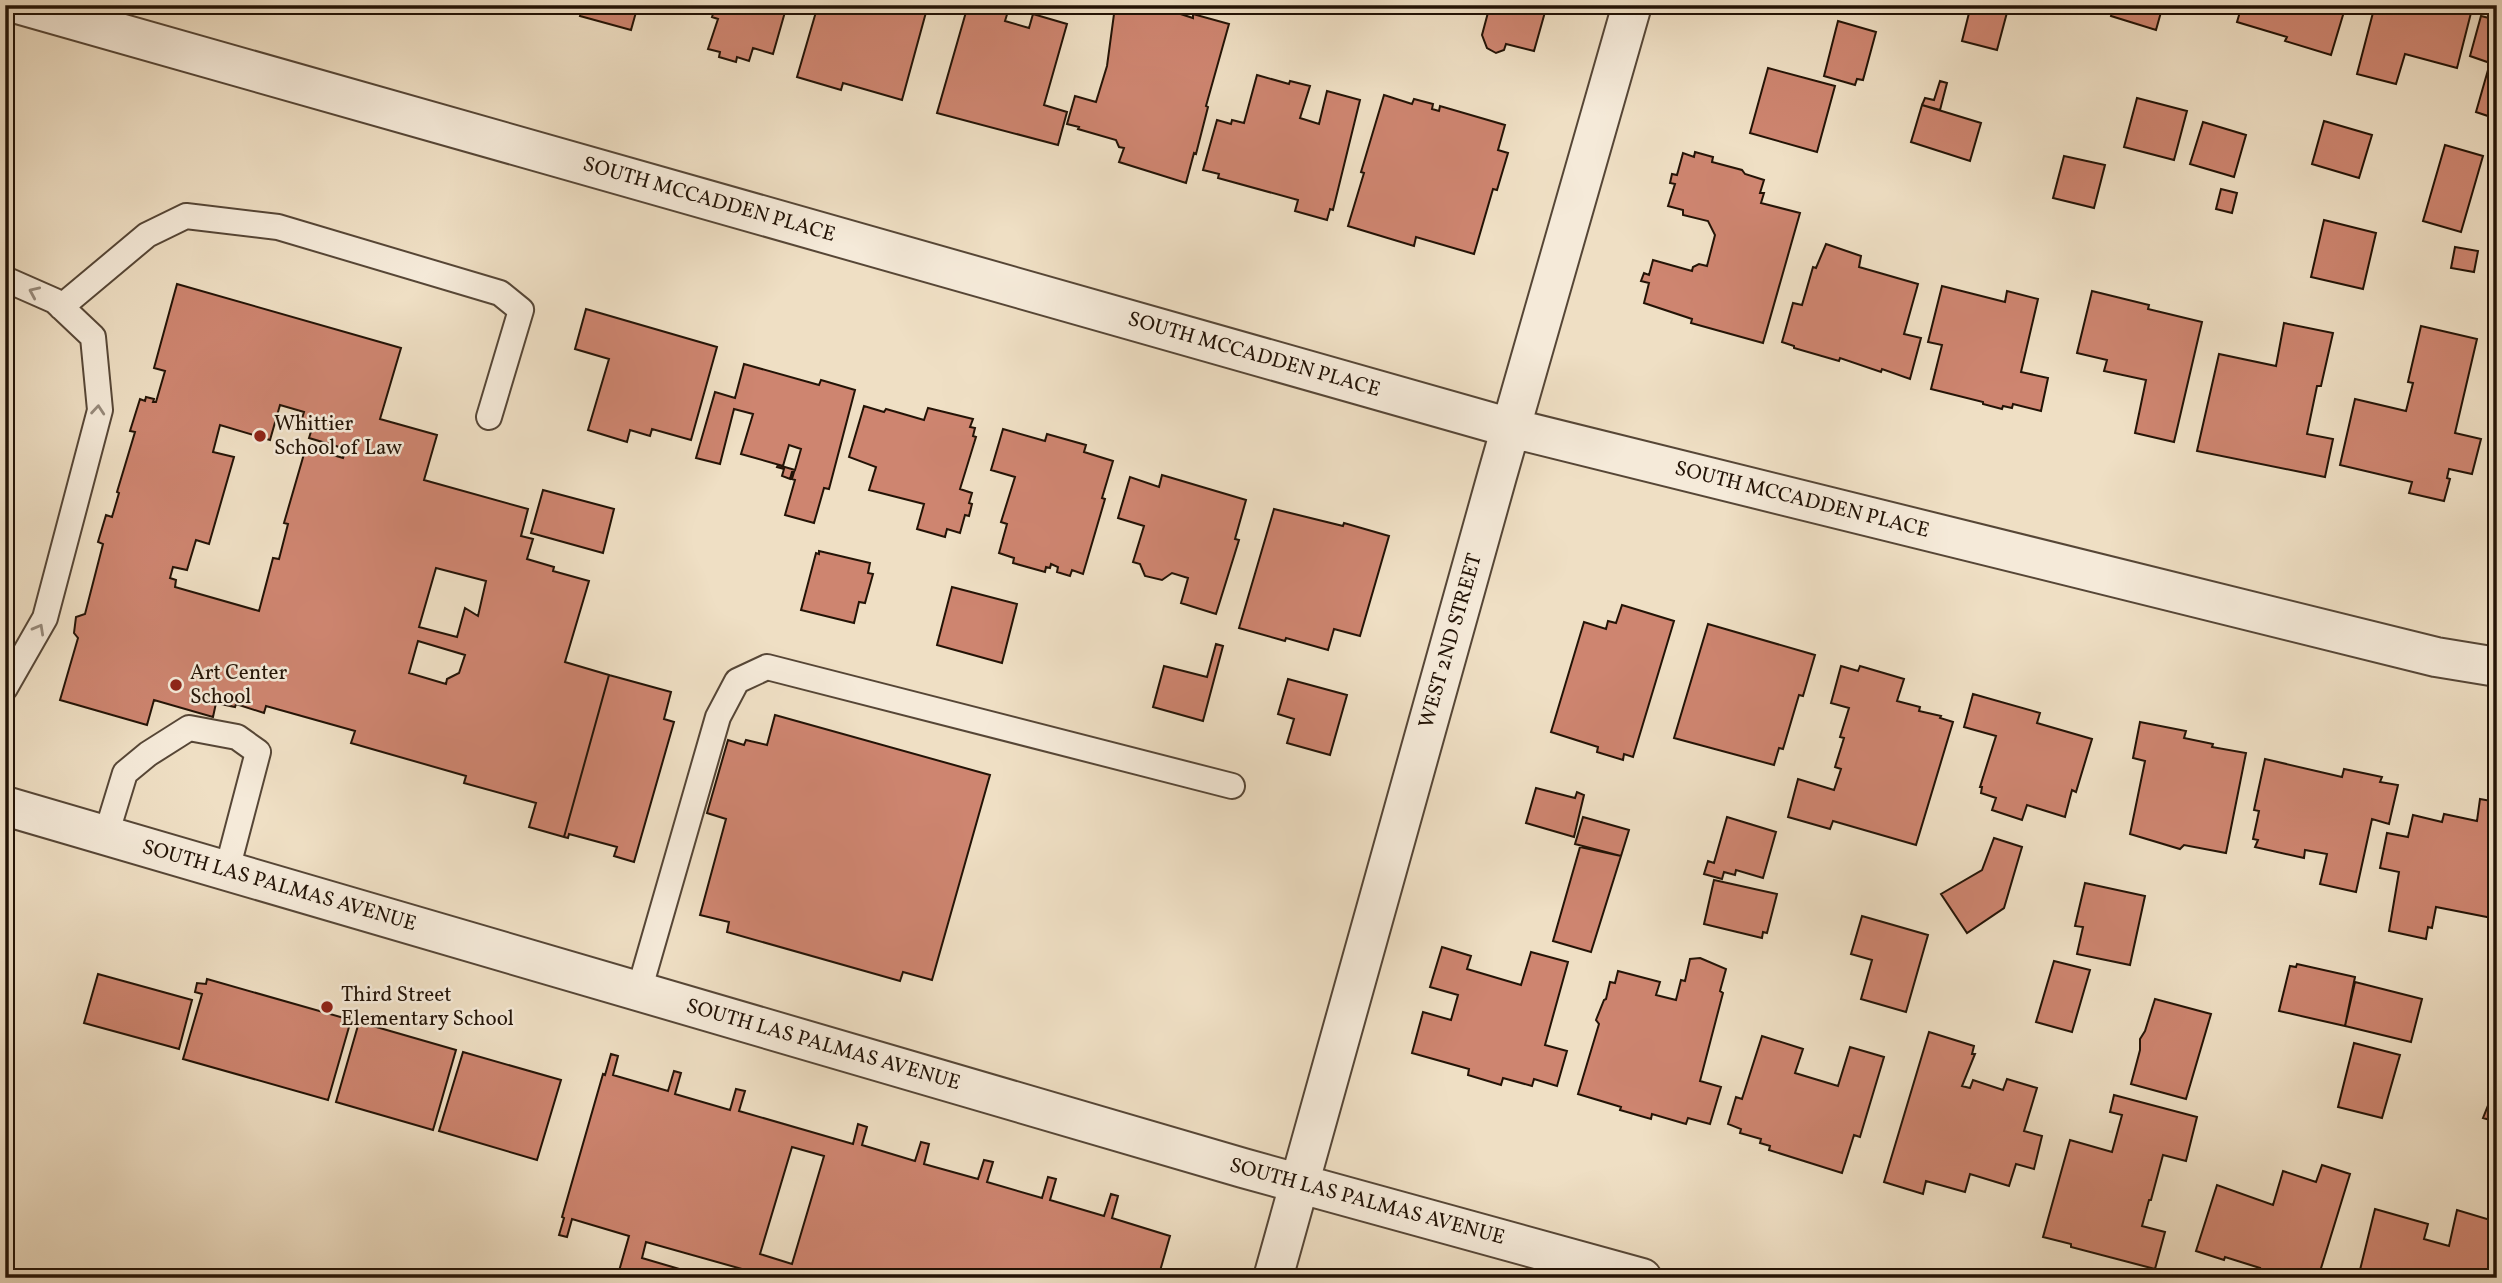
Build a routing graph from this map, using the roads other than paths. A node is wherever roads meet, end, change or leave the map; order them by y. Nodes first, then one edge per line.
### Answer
1 (21, 5) edge
2 (1632, 5) edge
3 (5, 279) edge
4 (61, 307) junction
5 (489, 417) dead end
6 (1511, 428) junction
7 (2497, 667) edge
8 (5, 688) edge
9 (1232, 786) dead end
10 (5, 806) edge
11 (106, 835) junction
12 (227, 870) junction
13 (639, 991) junction
14 (1300, 1185) junction
15 (1273, 1278) edge
16 (1642, 1278) edge

1 - 6 street, SOUTH MCCADDEN PLACE
2 - 6 street, WEST 2ND STREET
4 -> 3 lane
4 - 5 lane
8 -> 4 lane
6 - 7 street, SOUTH MCCADDEN PLACE
6 - 14 street, WEST 2ND STREET
9 - 13 lane
10 - 11 street, SOUTH LAS PALMAS AVENUE
11 - 12 street, SOUTH LAS PALMAS AVENUE
11 - 12 lane
12 - 13 street, SOUTH LAS PALMAS AVENUE
13 - 14 street, SOUTH LAS PALMAS AVENUE
14 - 15 street, WEST 2ND STREET
14 - 16 street, SOUTH LAS PALMAS AVENUE

